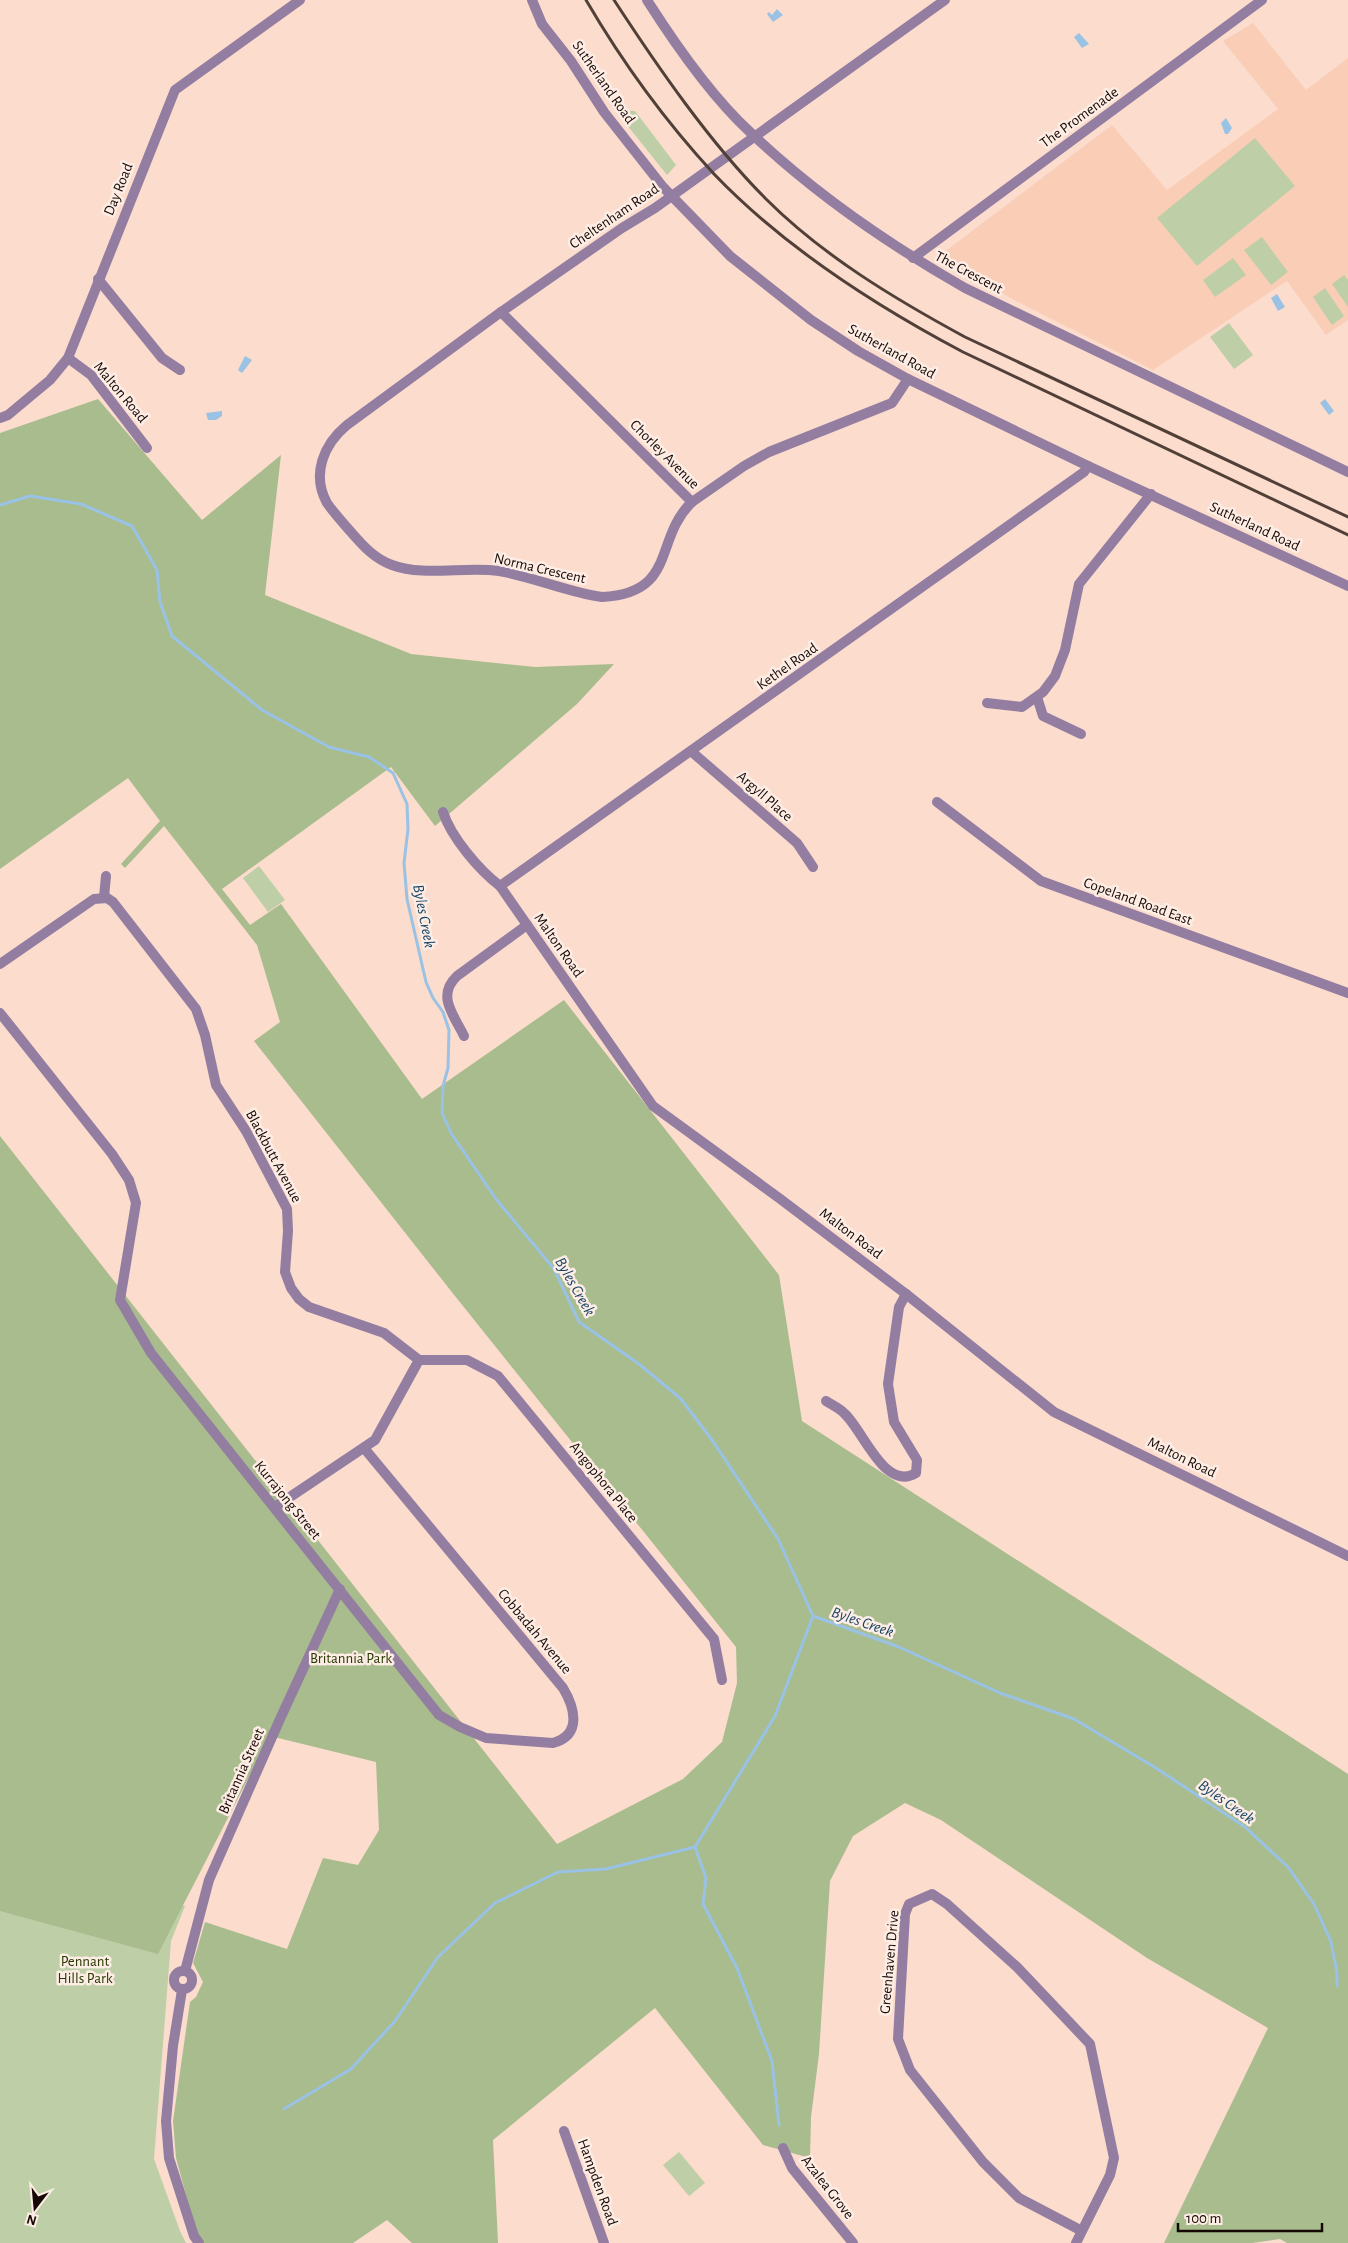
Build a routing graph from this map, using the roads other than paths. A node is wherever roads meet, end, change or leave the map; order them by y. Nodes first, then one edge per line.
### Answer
1 (300, 0) edge
2 (532, 0) edge
3 (647, 0) edge
4 (945, 0) edge
5 (1262, 0) edge
6 (755, 137) junction
7 (671, 196) junction
8 (913, 258) junction
9 (98, 279) junction
10 (501, 312) junction
11 (68, 358) junction
12 (180, 370) dead end
13 (908, 379) junction
14 (0, 418) edge
15 (147, 448) dead end
16 (1088, 466) junction
17 (1348, 471) edge
18 (321, 473) joint
19 (1151, 494) junction
20 (692, 502) junction
21 (1348, 586) edge
22 (1037, 697) junction
23 (987, 703) dead end
24 (1081, 734) dead end
25 (692, 752) junction
26 (937, 802) dead end
27 (443, 812) dead end
28 (813, 867) dead end
29 (106, 876) dead end
30 (500, 886) junction
31 (104, 898) junction
32 (527, 926) junction
33 (0, 964) edge
34 (1348, 992) edge
35 (0, 1013) edge
36 (464, 1036) dead end
37 (906, 1294) junction
38 (419, 1360) junction
39 (826, 1400) dead end
40 (364, 1448) junction
41 (275, 1507) junction
42 (1348, 1556) edge
43 (340, 1589) junction
44 (722, 1680) dead end
45 (439, 1715) joint
46 (564, 2131) dead end
47 (783, 2148) dead end
48 (1082, 2231) junction
49 (199, 2243) edge
50 (604, 2243) edge
51 (853, 2243) edge
52 (1076, 2243) edge

1 - 9 street, Day Road
2 - 7 street, Sutherland Road
3 - 6 street, The Crescent
4 - 6 street, Cheltenham Road
5 - 8 street, The Promenade
6 - 7 street, Cheltenham Road
6 - 8 street, The Crescent
7 - 10 street, Cheltenham Road
7 - 13 street, Sutherland Road
8 - 17 street, The Crescent
9 - 11 street, Day Road
9 - 12 street
10 - 18 street, Cheltenham Road
10 - 20 street, Chorley Avenue
11 - 14 street, Day Road
11 - 15 street, Malton Road
13 - 16 street, Sutherland Road
13 - 20 street, Chorley Avenue
16 - 19 street, Sutherland Road
16 - 25 street, Kethel Road
18 - 20 street, Norma Crescent
19 - 21 street, Sutherland Road
19 - 22 street
22 - 23 street
22 - 24 street
25 - 28 street, Argyll Place
25 - 30 street, Kethel Road
26 - 34 street, Copeland Road East
27 - 30 street, Malton Road
29 - 31 street
30 - 32 street, Malton Road
31 - 33 street
31 - 38 street, Blackbutt Avenue
32 - 36 street
32 - 37 street, Malton Road
35 - 41 street, Kurrajong Street
37 - 39 street
37 - 42 street, Malton Road
38 - 40 street
38 - 44 street, Angophora Place
40 - 41 street
40 - 45 street, Cobbadah Avenue
41 - 43 street, Kurrajong Street
43 - 45 street, Kurrajong Street
43 - 49 street, Britannia Street
46 - 50 street, Hampden Road
47 - 51 street, Azalea Grove
48 - 48 street, Greenhaven Drive
48 - 52 street, Greenhaven Drive

